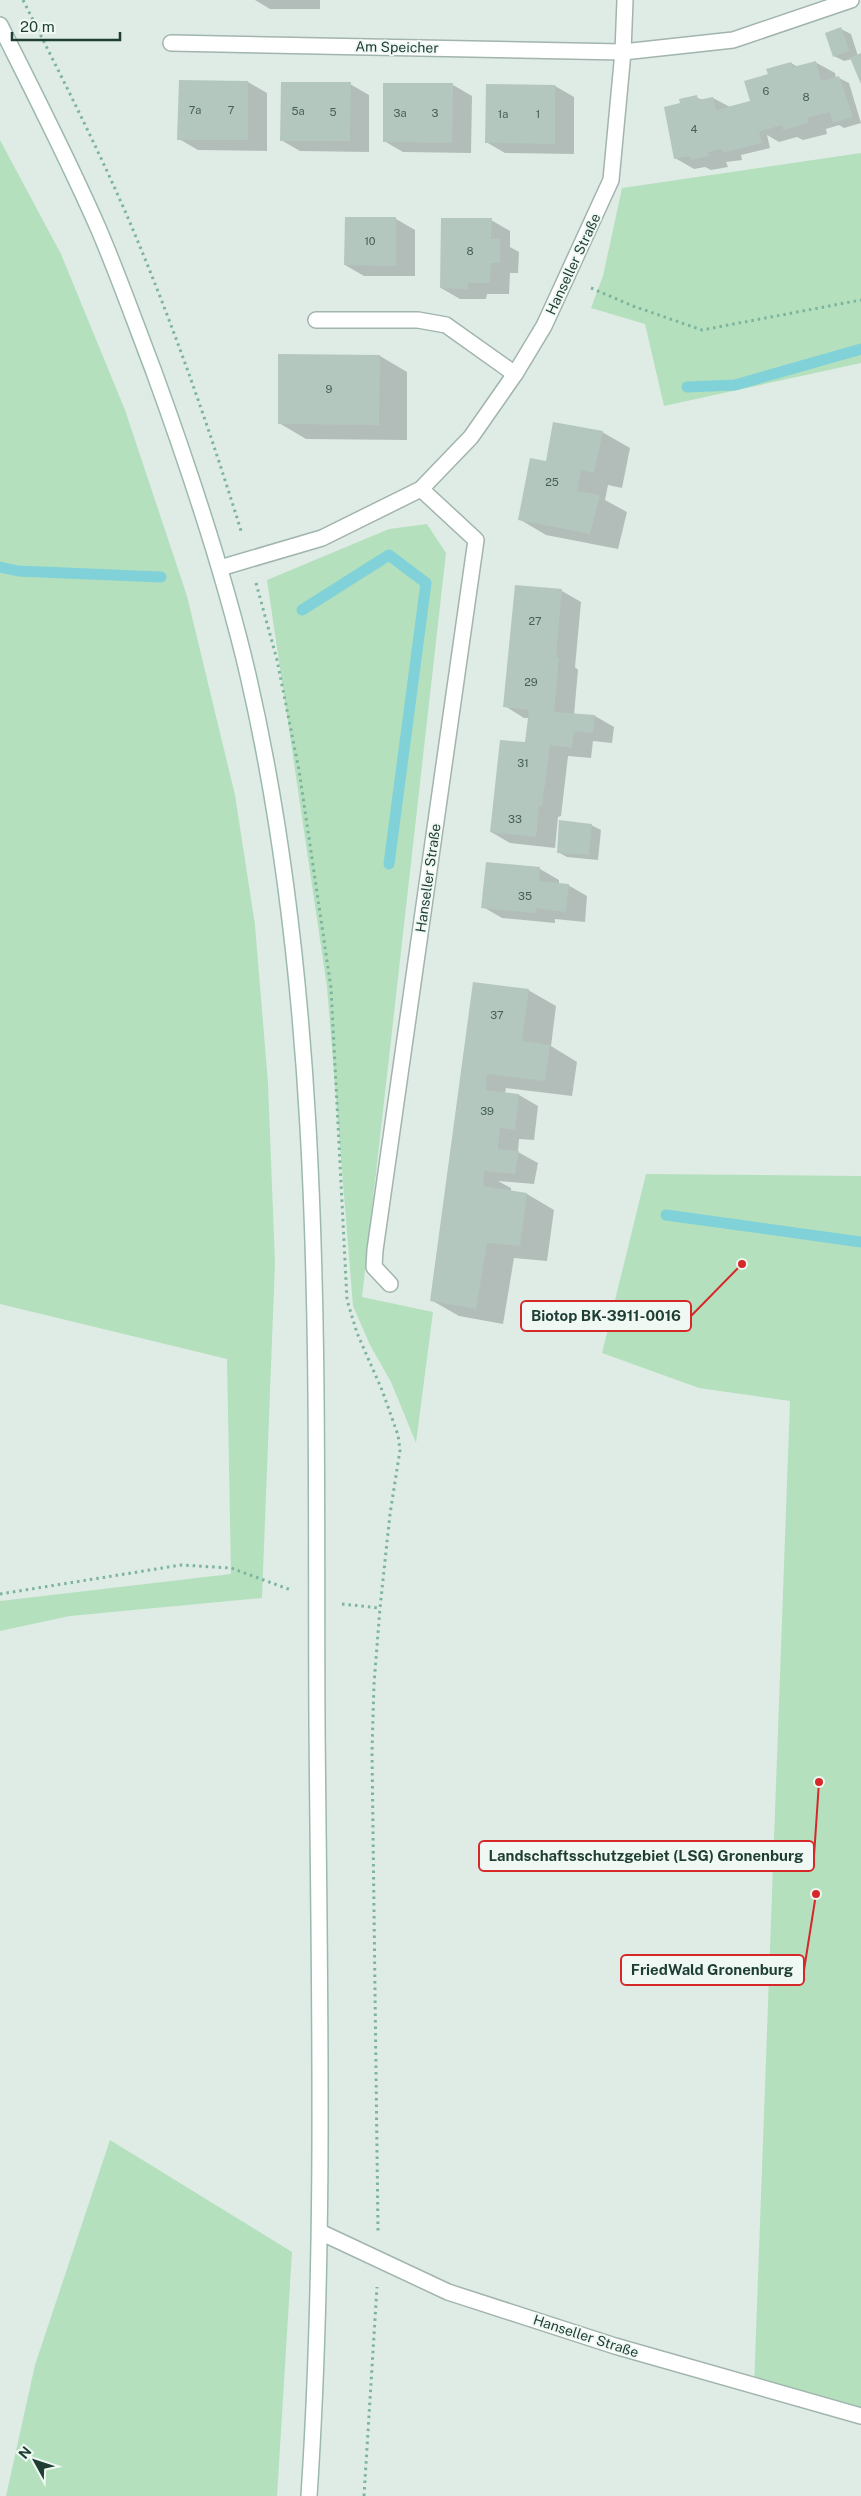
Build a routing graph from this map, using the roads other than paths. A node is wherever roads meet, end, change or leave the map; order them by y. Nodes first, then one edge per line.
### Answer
1 (625, 0) edge
2 (851, 0) edge
3 (0, 25) edge
4 (171, 43) dead end
5 (623, 52) junction
6 (316, 320) dead end
7 (515, 374) junction
8 (422, 490) junction
9 (220, 568) junction
10 (390, 1284) dead end
11 (320, 2232) junction
12 (861, 2416) edge
13 (309, 2496) edge

1 - 5 main road, Hanseller Straße
2 - 5 main road, Am Speicher
3 - 9 main road
4 - 5 main road, Am Speicher
5 - 7 main road, Hanseller Straße
6 - 7 main road
7 - 8 main road, Hanseller Straße
8 - 9 main road, Hanseller Straße
8 - 10 main road, Hanseller Straße
9 - 11 main road
11 - 12 main road, Hanseller Straße
11 - 13 main road

